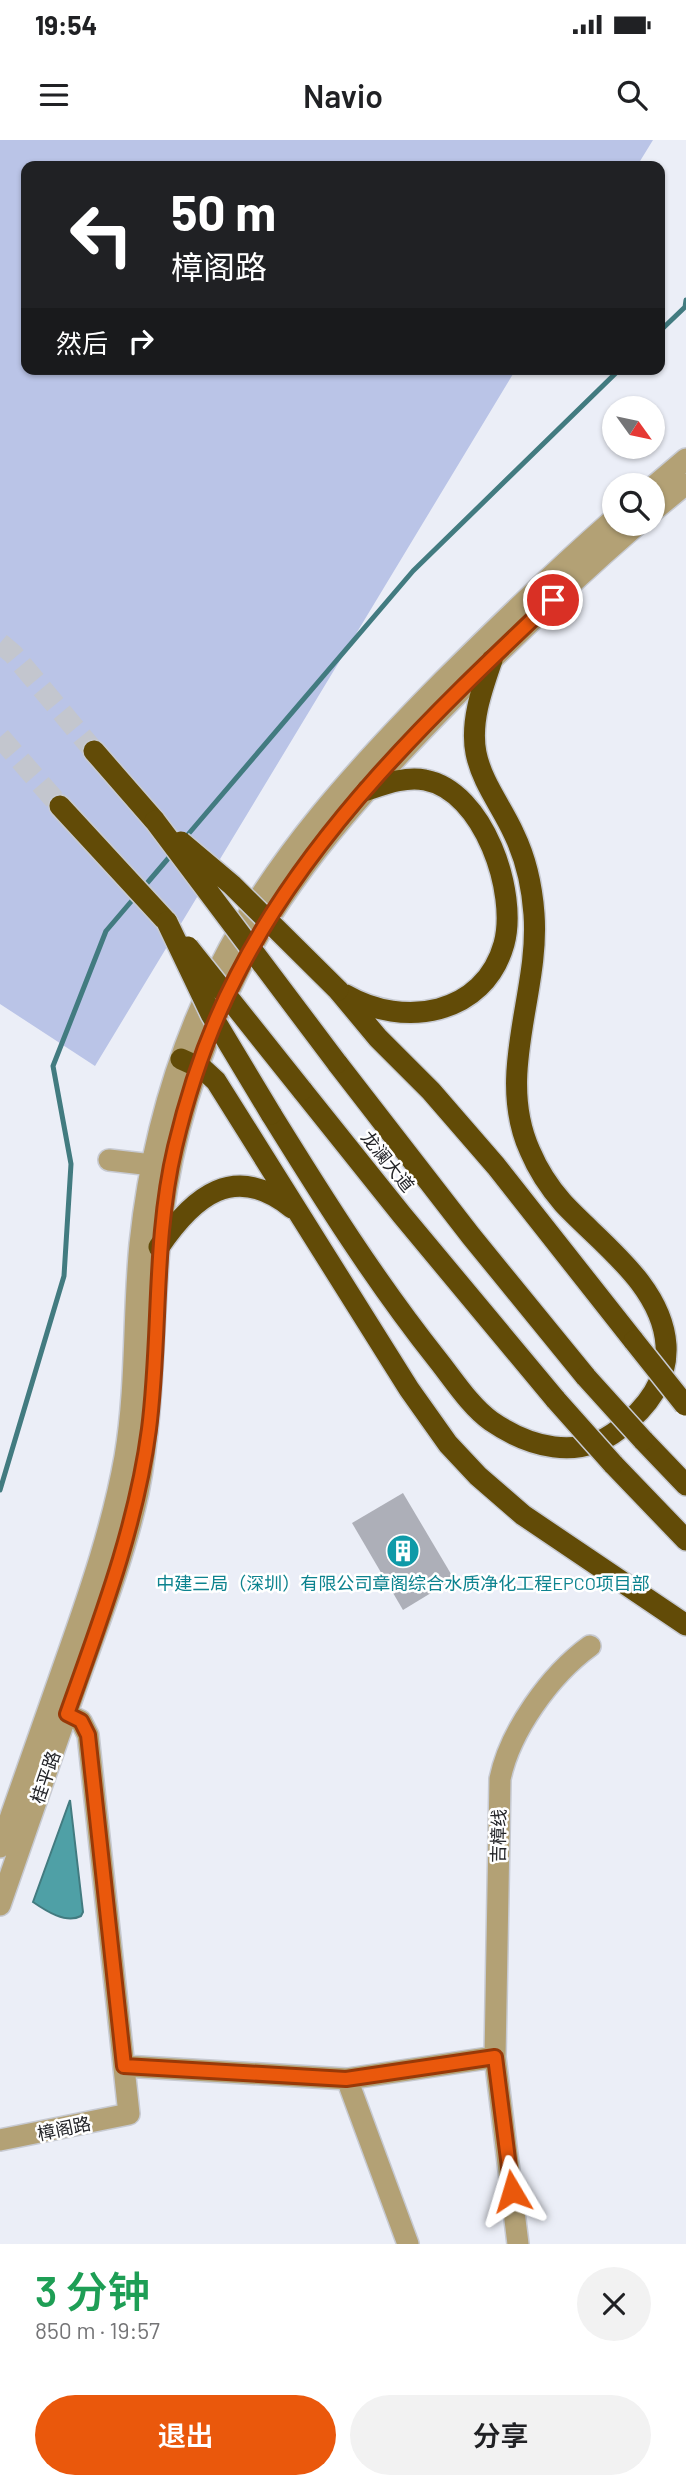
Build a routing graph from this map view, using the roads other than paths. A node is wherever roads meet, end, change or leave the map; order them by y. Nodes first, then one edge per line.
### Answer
1 (686, 459) edge
2 (665, 476) edge
3 (686, 484) edge
4 (665, 502) edge
5 (602, 530) edge
6 (624, 536) edge
7 (492, 660) junction
8 (94, 751) tunnel mouth
9 (367, 790) junction
10 (60, 806) tunnel mouth
11 (155, 821) junction
12 (167, 922) junction
13 (338, 990) junction
14 (190, 1063) junction
15 (109, 1160) dead end
16 (152, 1166) junction
17 (298, 1213) junction
18 (159, 1247) junction
19 (685, 1406) edge
20 (686, 1485) edge
21 (686, 1540) edge
22 (686, 1625) edge
23 (590, 1646) dead end
24 (67, 1714) junction
25 (0, 1847) edge
26 (0, 1905) edge
27 (495, 2057) junction
28 (124, 2066) junction
29 (346, 2079) junction
30 (0, 2140) edge
31 (408, 2244) edge
32 (518, 2244) edge

1 - 2 street
3 - 4 street
5 - 14 street, 桂平路
6 - 7 street, 桂平路
7 - 9 street, 桂平路
7 - 12 highway, bridge
8 - 11 highway, 龙澜大道
9 - 13 highway
9 - 14 street, 桂平路
10 - 12 highway, 龙澜大道
11 - 13 highway, bridge
11 - 20 highway, 龙澜大道, bridge
12 - 21 highway, 龙澜大道, bridge
13 - 19 highway, bridge
14 - 16 street, 桂平路
14 - 17 highway
14 - 18 street, 桂平路
15 - 16 street
16 - 25 street, 桂平路
17 - 18 highway
17 - 22 highway
18 - 24 street, 桂平路
23 - 27 street, 吉樟线
24 - 26 street, 桂平路
24 - 28 street
27 - 29 street
27 - 32 street, 吉樟线
28 - 29 street
28 - 30 street, 樟阁路
29 - 31 street

